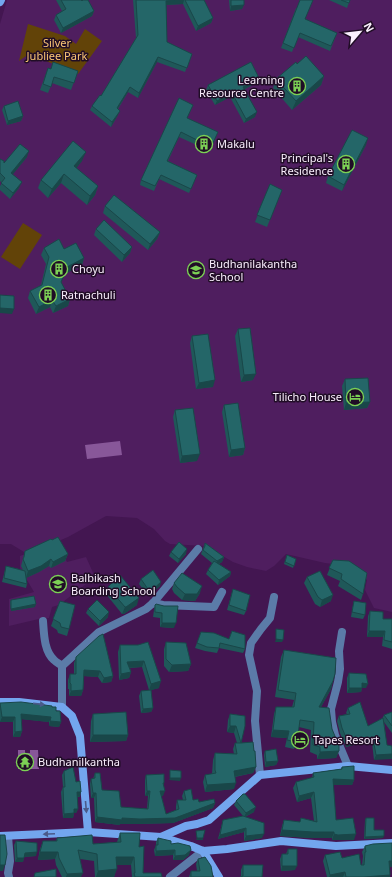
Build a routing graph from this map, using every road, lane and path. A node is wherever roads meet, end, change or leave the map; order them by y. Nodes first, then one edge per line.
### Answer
1 (198, 550) dead end
2 (222, 592) dead end
3 (274, 597) dead end
4 (153, 603) junction
5 (43, 621) dead end
6 (342, 632) dead end
7 (62, 666) junction
8 (0, 702) edge
9 (62, 707) junction
10 (348, 766) junction
11 (392, 770) edge
12 (260, 775) junction
13 (88, 832) junction
14 (4, 836) edge
15 (161, 837) junction
16 (392, 843) edge
17 (203, 851) junction
18 (9, 877) edge
19 (170, 877) edge
20 (219, 877) edge

1 - 4 street
2 - 4 street
3 - 12 street
4 - 7 street
5 - 7 street
6 - 10 street
7 - 9 street
8 -> 9 street
9 -> 13 street
10 - 11 street
10 - 12 street
12 - 15 street
13 -> 14 street
13 - 15 street
14 - 18 street
15 - 17 street
16 - 17 street
17 - 19 street
17 - 20 street

